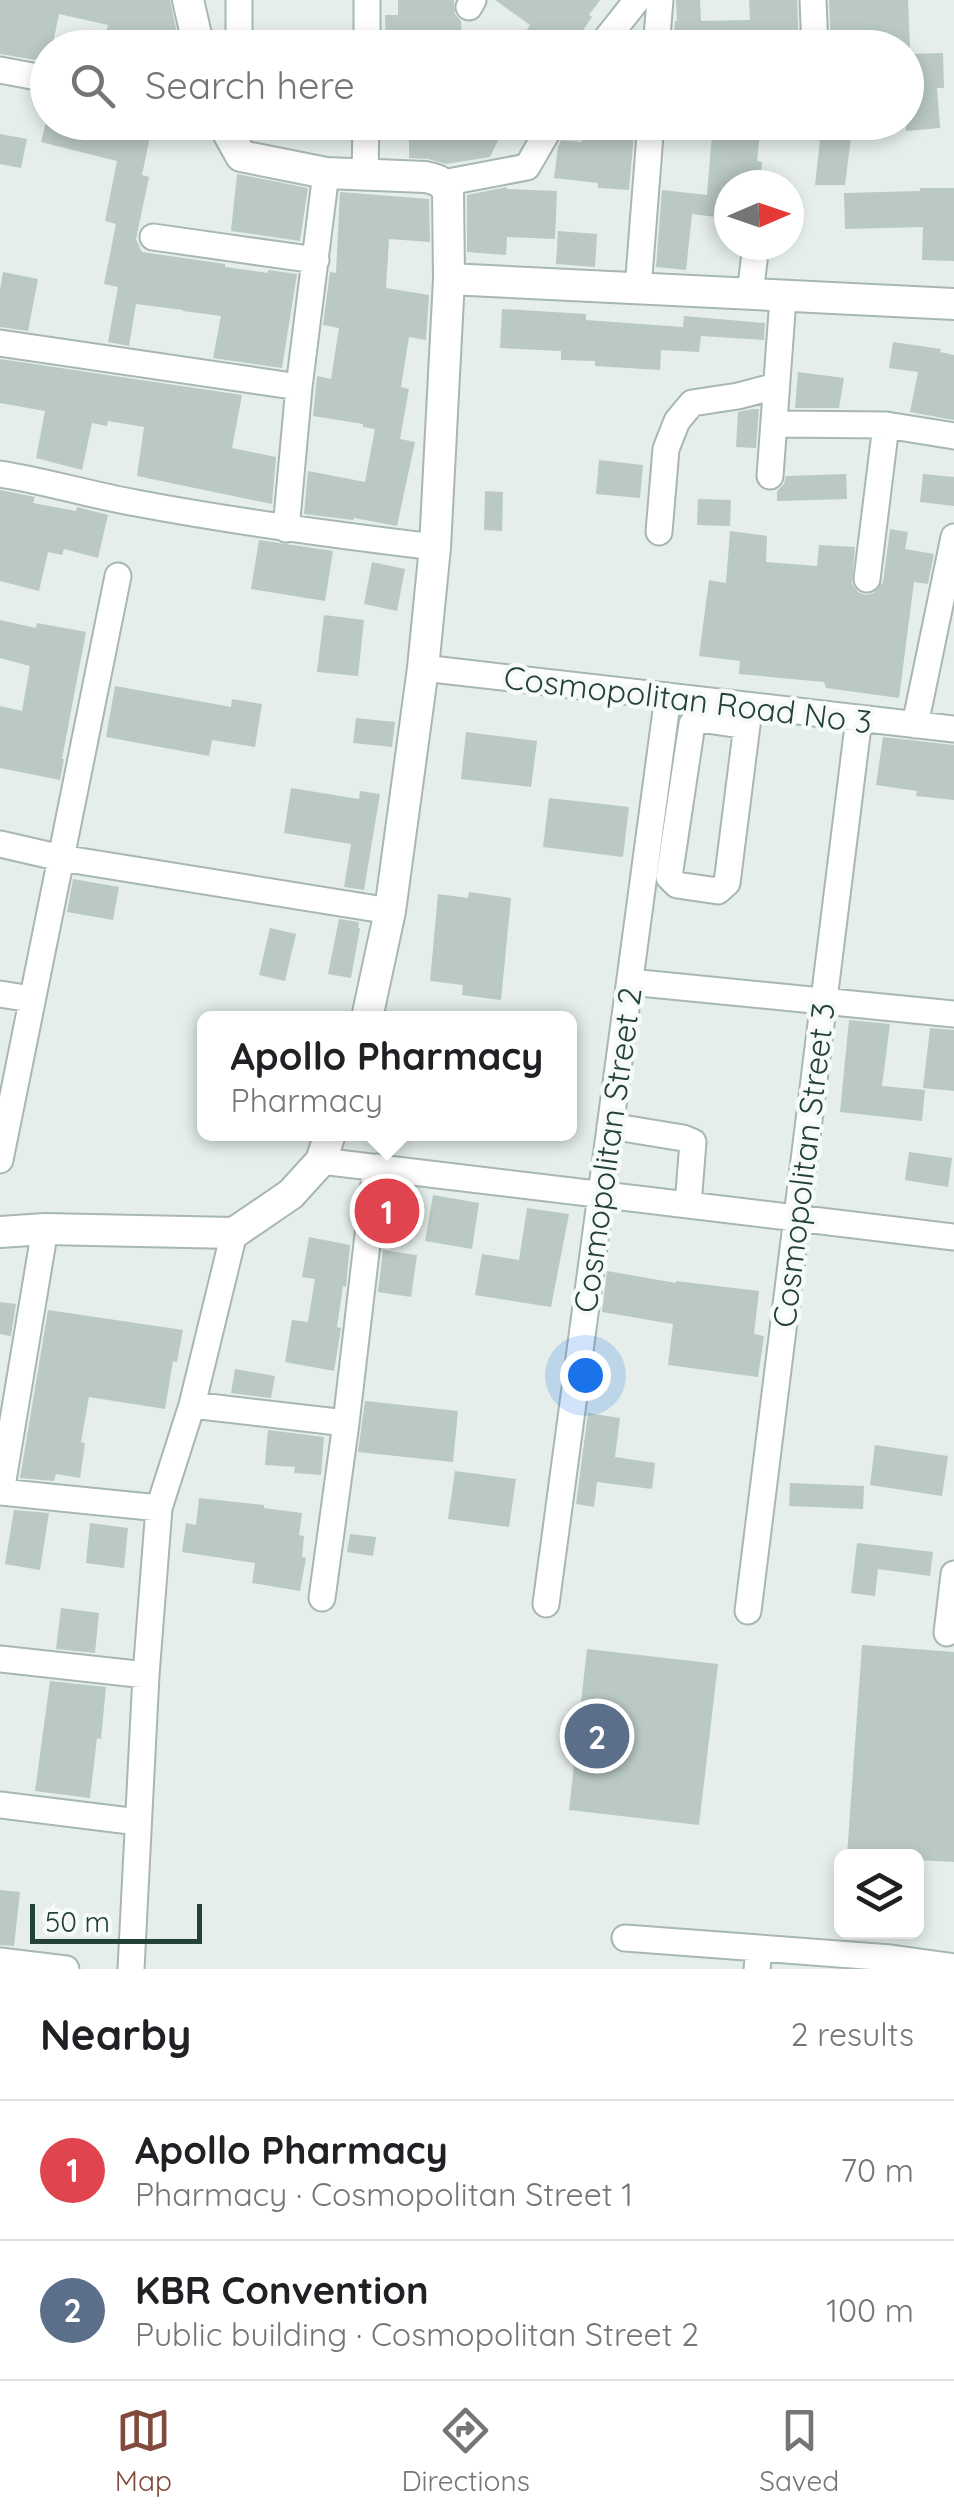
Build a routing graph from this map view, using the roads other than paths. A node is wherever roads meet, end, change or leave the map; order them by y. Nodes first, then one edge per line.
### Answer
1 (188, 0) edge
2 (238, 0) edge
3 (368, 0) edge
4 (637, 0) edge
5 (660, 0) edge
6 (814, 0) edge
7 (195, 30) edge
8 (239, 30) edge
9 (367, 30) edge
10 (613, 30) edge
11 (658, 30) edge
12 (815, 30) edge
13 (0, 70) edge
14 (30, 76) edge
15 (232, 140) edge
16 (241, 140) edge
17 (366, 140) edge
18 (543, 140) edge
19 (649, 140) edge
20 (241, 156) junction
21 (326, 172) junction
22 (365, 176) junction
23 (444, 183) junction
24 (153, 237) dead end
25 (316, 260) junction
26 (754, 260) edge
27 (449, 279) junction
28 (638, 289) junction
29 (750, 294) junction
30 (783, 298) junction
31 (954, 304) edge
32 (0, 344) edge
33 (776, 386) junction
34 (299, 387) junction
35 (774, 424) junction
36 (886, 425) junction
37 (954, 436) edge
38 (0, 474) edge
39 (770, 476) dead end
40 (286, 529) junction
41 (659, 532) dead end
42 (954, 537) edge
43 (436, 547) junction
44 (118, 576) dead end
45 (868, 579) dead end
46 (423, 668) junction
47 (668, 696) junction
48 (748, 716) junction
49 (859, 718) junction
50 (915, 725) junction
51 (954, 729) edge
52 (0, 844) edge
53 (61, 858) junction
54 (390, 911) junction
55 (630, 982) junction
56 (0, 994) edge
57 (32, 1000) junction
58 (824, 1002) junction
59 (369, 1011) edge
60 (954, 1014) edge
61 (610, 1126) junction
62 (2, 1143) edge
63 (325, 1147) edge
64 (376, 1168) junction
65 (601, 1194) junction
66 (688, 1205) junction
67 (796, 1218) junction
68 (45, 1229) junction
69 (0, 1232) edge
70 (234, 1233) junction
71 (954, 1237) edge
72 (192, 1405) junction
73 (346, 1422) junction
74 (0, 1492) edge
75 (159, 1508) junction
76 (954, 1574) edge
77 (322, 1598) dead end
78 (546, 1604) dead end
79 (748, 1611) dead end
80 (946, 1633) dead end
81 (0, 1659) edge
82 (146, 1675) junction
83 (0, 1805) edge
84 (138, 1822) junction
85 (624, 1938) dead end
86 (758, 1959) edge
87 (0, 1961) edge
88 (954, 1967) edge
89 (66, 1969) edge
90 (131, 1969) edge

1 - 7 street
2 - 8 street
3 - 9 street
4 - 10 street
5 - 11 street
6 - 12 street
13 - 14 street
15 - 20 street
16 - 20 street
17 - 22 street
18 - 23 street
19 - 28 street
20 - 21 street
21 - 22 street
21 - 25 street
22 - 23 street
23 - 27 street
24 - 25 street
25 - 34 street
26 - 29 street
27 - 28 street
27 - 43 street
28 - 29 street
29 - 30 street
30 - 31 street
30 - 33 street
32 - 34 street
33 - 35 street
33 - 41 street
34 - 40 street
35 - 36 street
35 - 39 street
36 - 37 street
36 - 45 street
38 - 40 street
40 - 43 street
42 - 50 street
43 - 46 street
44 - 53 street
46 - 47 street, Cosmopolitan Road No 3
46 - 54 street
47 - 48 street, Cosmopolitan Road No 3
47 - 55 street, Cosmopolitan Street 2
48 - 48 street
48 - 49 street, Cosmopolitan Road No 3
49 - 50 street, Cosmopolitan Road No 3
49 - 58 street, Cosmopolitan Street 3
50 - 51 street, Cosmopolitan Road No 3
52 - 53 street
53 - 54 street
53 - 57 street
54 - 59 street
55 - 58 street
55 - 61 street, Cosmopolitan Street 2
56 - 57 street
57 - 62 street
58 - 60 street
58 - 67 street, Cosmopolitan Street 3
61 - 65 street, Cosmopolitan Street 2
61 - 66 street
63 - 64 street
63 - 70 street
64 - 65 street
64 - 73 street
65 - 66 street
65 - 78 street, Cosmopolitan Street 2
66 - 67 street
67 - 71 street
67 - 79 street, Cosmopolitan Street 3
68 - 69 street
68 - 70 street
68 - 74 street
70 - 72 street
72 - 73 street
72 - 75 street
73 - 77 street
74 - 75 street
75 - 82 street
76 - 80 street
81 - 82 street
82 - 84 street
83 - 84 street
84 - 90 street
85 - 86 street
86 - 88 street
87 - 89 street

